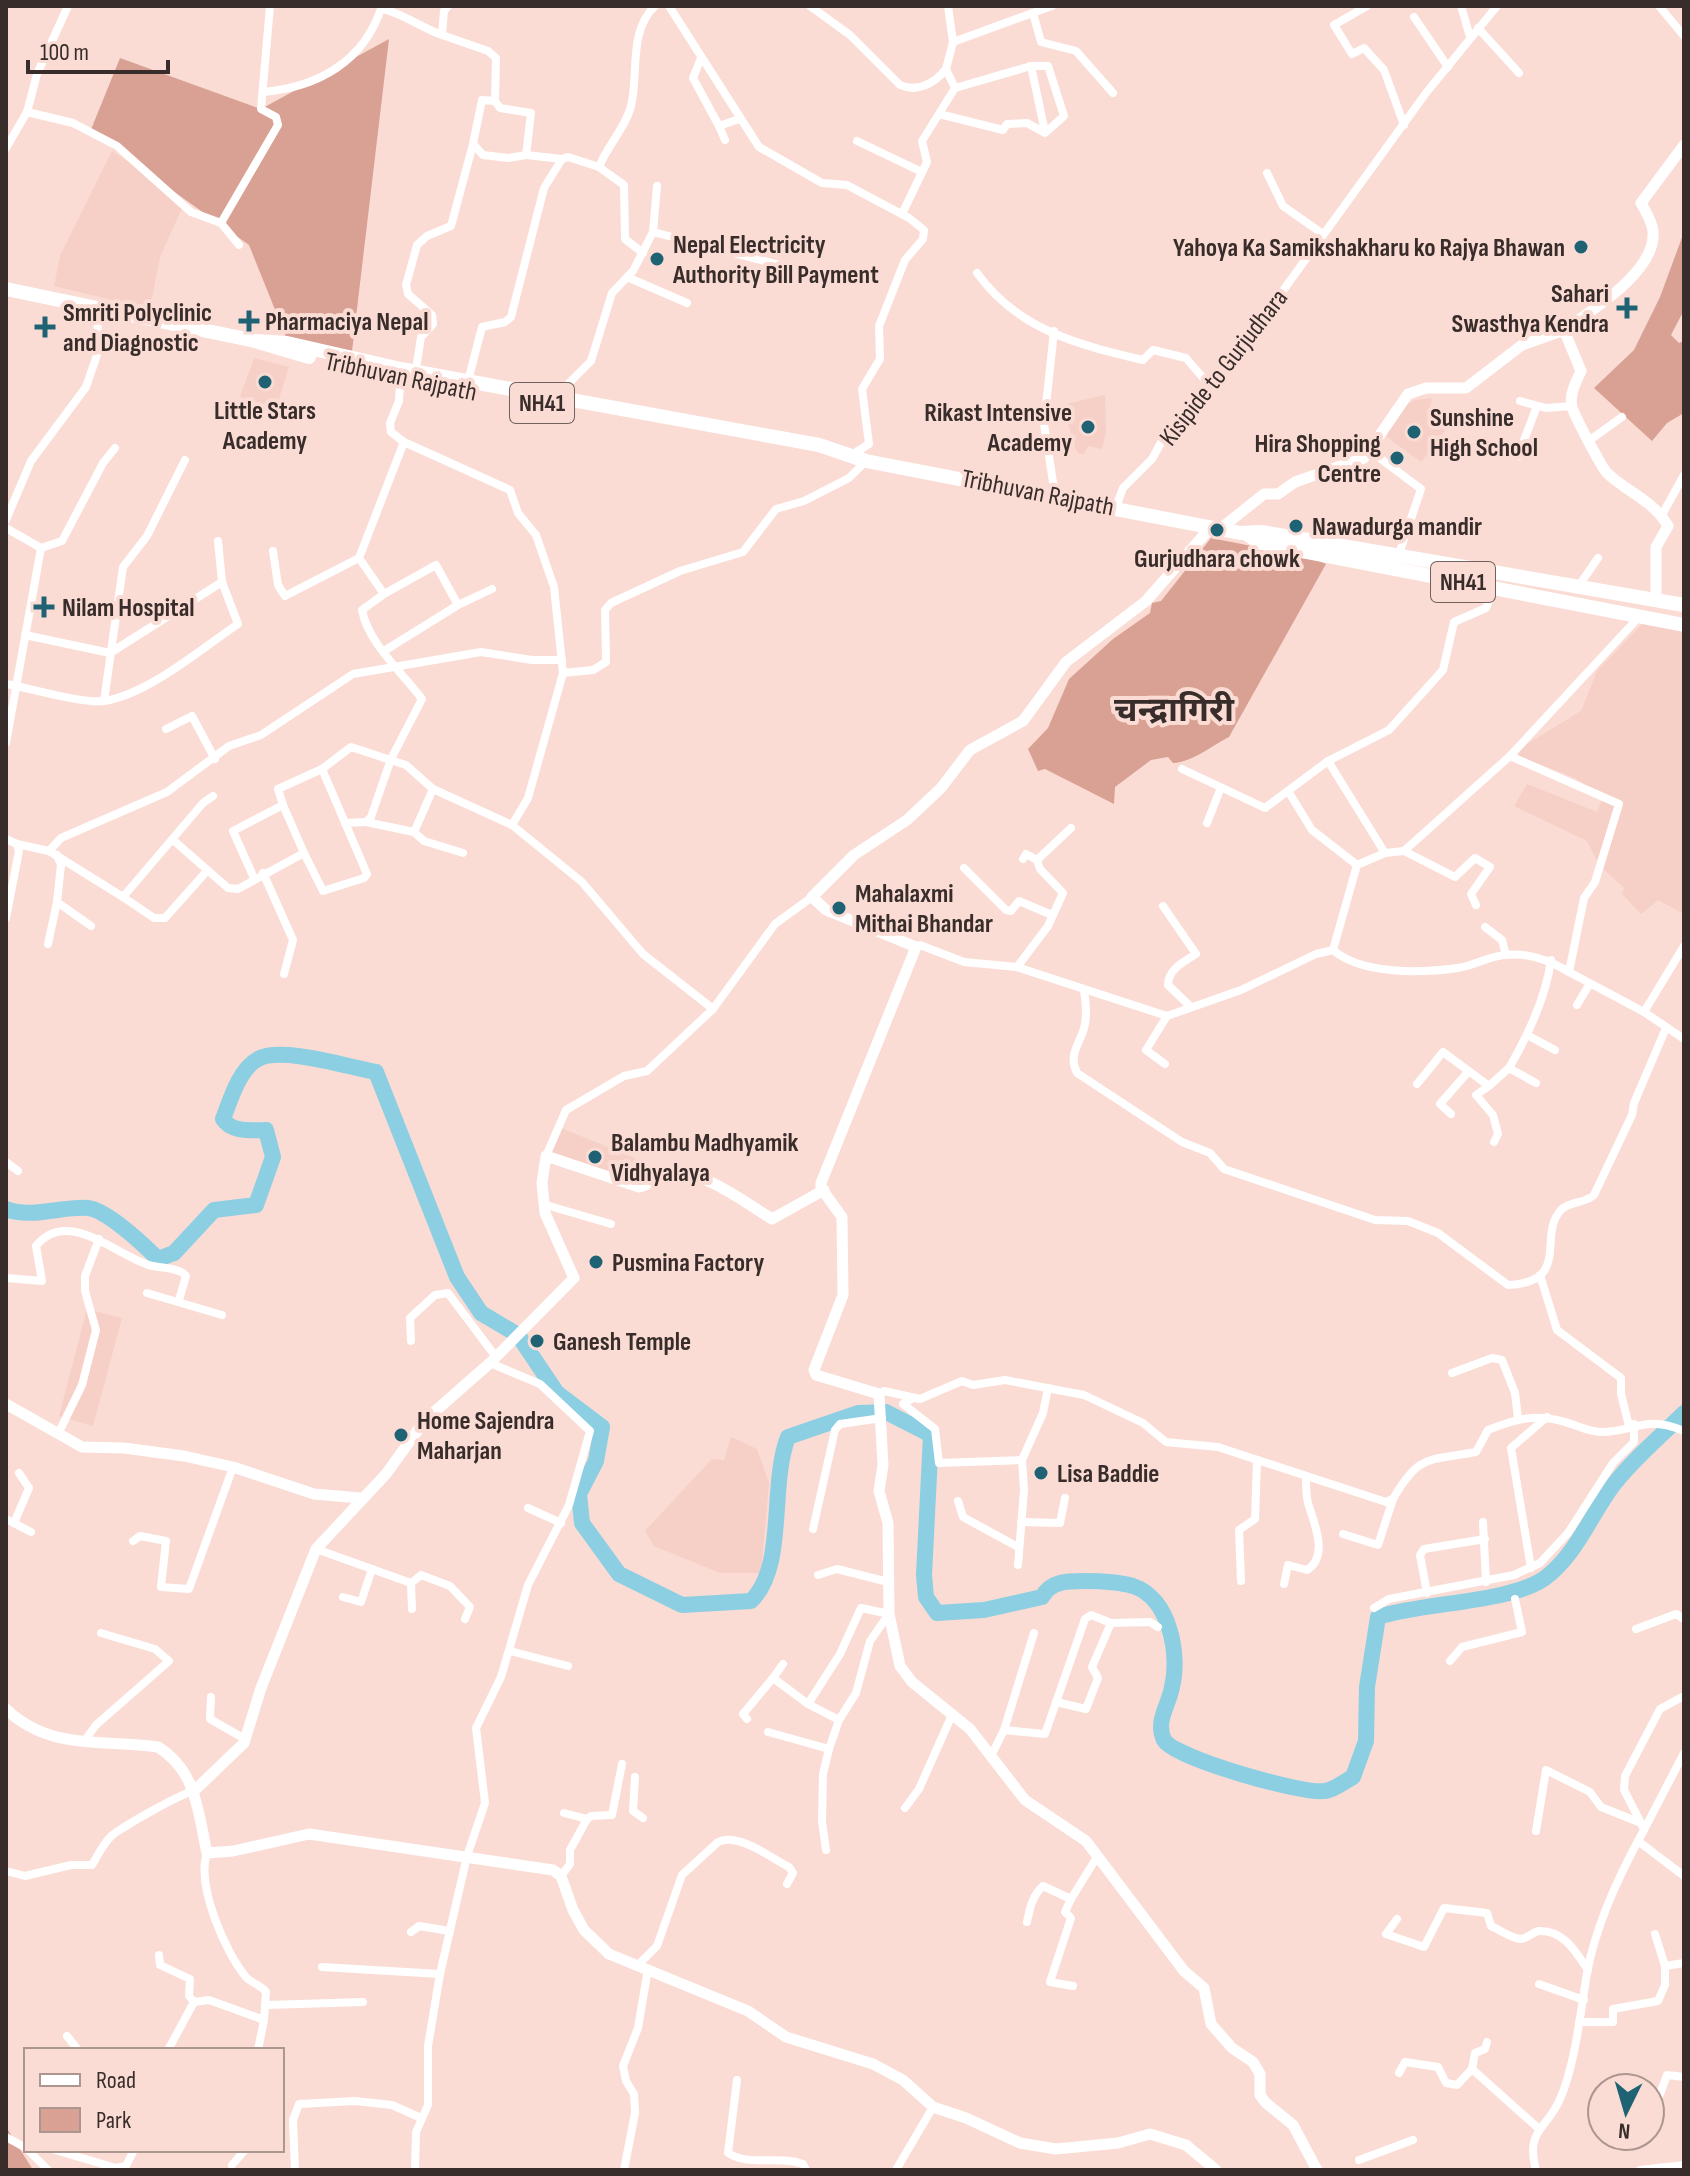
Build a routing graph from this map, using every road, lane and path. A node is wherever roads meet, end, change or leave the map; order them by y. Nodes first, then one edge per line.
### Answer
1 (68, 6) edge
2 (270, 6) edge
3 (448, 6) edge
4 (655, 6) edge
5 (669, 6) edge
6 (810, 6) edge
7 (948, 6) edge
8 (1052, 6) edge
9 (1367, 6) edge
10 (1461, 6) edge
11 (1497, 6) edge
12 (1659, 6) edge
13 (382, 8) edge
14 (1033, 13) junction
15 (1414, 17) dead end
16 (1478, 28) junction
17 (442, 35) junction
18 (1684, 36) edge
19 (1470, 37) junction
20 (953, 42) junction
21 (701, 58) junction
22 (1031, 66) junction
23 (1448, 67) junction
24 (946, 69) junction
25 (1519, 73) dead end
26 (955, 88) junction
27 (263, 92) junction
28 (1113, 93) dead end
29 (495, 101) junction
30 (27, 112) junction
31 (939, 114) junction
32 (739, 119) junction
33 (1404, 125) junction
34 (719, 126) junction
35 (1045, 133) junction
36 (725, 140) dead end
37 (857, 141) dead end
38 (473, 144) junction
39 (1684, 145) edge
40 (6, 148) edge
41 (526, 155) junction
42 (562, 159) junction
43 (599, 167) junction
44 (922, 172) junction
45 (1267, 173) dead end
46 (657, 186) dead end
47 (902, 214) junction
48 (221, 223) junction
49 (653, 232) junction
50 (1323, 234) junction
51 (239, 245) dead end
52 (643, 253) junction
53 (780, 265) dead end
54 (977, 273) dead end
55 (627, 277) junction
56 (6, 289) edge
57 (687, 303) dead end
58 (98, 308) junction
59 (1564, 330) junction
60 (1054, 331) junction
61 (417, 363) dead end
62 (400, 373) junction
63 (468, 381) junction
64 (1210, 386) junction
65 (1520, 401) dead end
66 (560, 402) junction
67 (1537, 406) junction
68 (1572, 406) junction
69 (1622, 417) dead end
70 (1590, 440) junction
71 (404, 442) junction
72 (115, 448) dead end
73 (1369, 450) junction
74 (850, 456) junction
75 (1518, 456) dead end
76 (185, 460) dead end
77 (866, 461) junction
78 (1684, 475) edge
79 (1055, 495) junction
80 (1116, 507) junction
81 (1662, 515) junction
82 (6, 520) edge
83 (6, 528) edge
84 (1215, 528) junction
85 (1245, 533) junction
86 (1290, 537) junction
87 (218, 541) dead end
88 (41, 548) junction
89 (273, 551) dead end
90 (1399, 554) junction
91 (359, 558) junction
92 (1598, 558) dead end
93 (222, 582) junction
94 (1580, 584) junction
95 (1494, 587) junction
96 (492, 589) dead end
97 (384, 594) junction
98 (1656, 600) junction
99 (458, 605) junction
100 (1684, 605) edge
101 (1639, 616) junction
102 (1684, 616) edge
103 (1684, 625) edge
104 (25, 635) junction
105 (384, 651) junction
106 (110, 653) junction
107 (562, 660) junction
108 (397, 668) junction
109 (563, 673) junction
110 (6, 684) edge
111 (17, 686) junction
112 (104, 701) junction
113 (166, 729) dead end
114 (6, 743) edge
115 (1510, 756) junction
116 (215, 759) junction
117 (391, 759) junction
118 (1328, 761) junction
119 (322, 769) junction
120 (1182, 769) dead end
121 (433, 789) junction
122 (1220, 790) junction
123 (1288, 791) junction
124 (213, 796) dead end
125 (283, 805) junction
126 (366, 822) junction
127 (345, 823) junction
128 (1207, 823) dead end
129 (512, 825) junction
130 (1071, 828) dead end
131 (414, 832) junction
132 (6, 839) edge
133 (173, 840) junction
134 (17, 844) junction
135 (1404, 851) junction
136 (53, 852) junction
137 (304, 853) junction
138 (463, 853) dead end
139 (1385, 853) junction
140 (1023, 859) dead end
141 (1037, 860) junction
142 (1357, 865) junction
143 (964, 868) dead end
144 (206, 872) junction
145 (263, 873) junction
146 (254, 878) junction
147 (1482, 882) junction
148 (1492, 888) dead end
149 (123, 897) junction
150 (812, 897) junction
151 (57, 902) junction
152 (1476, 905) dead end
153 (1163, 906) dead end
154 (1052, 915) junction
155 (6, 918) edge
156 (91, 926) dead end
157 (1485, 927) dead end
158 (48, 944) dead end
159 (1684, 946) edge
160 (916, 947) junction
161 (1333, 950) junction
162 (1506, 955) junction
163 (1551, 960) junction
164 (1017, 967) junction
165 (1569, 972) junction
166 (284, 974) dead end
167 (1589, 985) junction
168 (1084, 991) junction
169 (1577, 1005) dead end
170 (1191, 1007) junction
171 (713, 1009) junction
172 (1644, 1012) junction
173 (1167, 1016) junction
174 (1666, 1028) junction
175 (1527, 1035) junction
176 (1684, 1039) edge
177 (1555, 1050) dead end
178 (1165, 1064) dead end
179 (1509, 1068) junction
180 (1468, 1072) junction
181 (1536, 1083) dead end
182 (1417, 1084) dead end
183 (1489, 1086) junction
184 (1451, 1114) dead end
185 (1494, 1142) dead end
186 (546, 1156) junction
187 (6, 1162) edge
188 (18, 1171) dead end
189 (824, 1190) junction
190 (546, 1205) junction
191 (611, 1224) dead end
192 (99, 1239) junction
193 (1540, 1275) junction
194 (6, 1278) edge
195 (147, 1293) dead end
196 (179, 1300) junction
197 (222, 1315) dead end
198 (411, 1341) dead end
199 (495, 1358) junction
200 (1452, 1373) dead end
201 (1048, 1388) junction
202 (878, 1399) junction
203 (920, 1399) junction
204 (6, 1404) edge
205 (1547, 1417) junction
206 (882, 1418) junction
207 (1518, 1418) junction
208 (1631, 1425) junction
209 (1681, 1429) edge
210 (59, 1432) junction
211 (1022, 1460) junction
212 (1257, 1461) junction
213 (233, 1467) junction
214 (19, 1473) dead end
215 (1306, 1476) junction
216 (360, 1498) junction
217 (1065, 1498) dead end
218 (1393, 1499) junction
219 (958, 1501) dead end
220 (528, 1508) dead end
221 (10, 1521) edge
222 (1021, 1522) junction
223 (1483, 1522) dead end
224 (561, 1523) junction
225 (813, 1529) dead end
226 (31, 1532) dead end
227 (1343, 1534) dead end
228 (1485, 1539) junction
229 (133, 1541) dead end
230 (1018, 1547) junction
231 (316, 1549) junction
232 (1018, 1565) dead end
233 (1531, 1568) junction
234 (372, 1569) junction
235 (818, 1575) dead end
236 (1241, 1581) dead end
237 (888, 1582) junction
238 (1486, 1582) junction
239 (411, 1583) junction
240 (1284, 1584) dead end
241 (1427, 1593) junction
242 (343, 1597) dead end
243 (1515, 1599) dead end
244 (1374, 1608) dead end
245 (412, 1609) dead end
246 (889, 1614) junction
247 (465, 1619) dead end
248 (1683, 1621) edge
249 (1111, 1623) junction
250 (1158, 1627) dead end
251 (1636, 1629) dead end
252 (101, 1633) dead end
253 (1034, 1633) dead end
254 (510, 1651) junction
255 (1450, 1661) dead end
256 (783, 1664) dead end
257 (568, 1666) dead end
258 (773, 1678) junction
259 (1684, 1696) edge
260 (211, 1697) dead end
261 (1056, 1702) junction
262 (808, 1704) junction
263 (6, 1709) edge
264 (952, 1715) junction
265 (747, 1719) dead end
266 (839, 1720) junction
267 (1004, 1730) junction
268 (768, 1732) dead end
269 (245, 1739) junction
270 (85, 1740) junction
271 (829, 1749) junction
272 (1684, 1753) edge
273 (992, 1754) junction
274 (622, 1764) dead end
275 (635, 1777) dead end
276 (195, 1790) junction
277 (617, 1792) junction
278 (632, 1798) junction
279 (905, 1808) dead end
280 (564, 1813) dead end
281 (643, 1818) dead end
282 (587, 1819) junction
283 (1642, 1826) junction
284 (1536, 1831) dead end
285 (1638, 1841) junction
286 (826, 1850) dead end
287 (207, 1853) junction
288 (467, 1856) junction
289 (1097, 1857) junction
290 (6, 1871) edge
291 (561, 1876) junction
292 (1684, 1876) edge
293 (787, 1884) dead end
294 (1071, 1899) junction
295 (1397, 1919) dead end
296 (1027, 1922) dead end
297 (450, 1931) junction
298 (411, 1932) dead end
299 (1655, 1934) dead end
300 (159, 1955) dead end
301 (1684, 1963) edge
302 (1665, 1966) junction
303 (322, 1967) dead end
304 (643, 1967) junction
305 (1588, 1970) junction
306 (440, 1974) junction
307 (1539, 1984) dead end
308 (1073, 1986) dead end
309 (1584, 2000) junction
310 (194, 2002) junction
311 (363, 2002) dead end
312 (267, 2005) junction
313 (264, 2020) junction
314 (1579, 2022) junction
315 (67, 2036) dead end
316 (1487, 2042) dead end
317 (76, 2048) edge
318 (169, 2048) edge
319 (258, 2048) edge
320 (1472, 2069) junction
321 (1399, 2073) dead end
322 (1684, 2077) edge
323 (1666, 2078) edge
324 (737, 2080) dead end
325 (933, 2107) junction
326 (421, 2118) junction
327 (1538, 2128) junction
328 (1413, 2140) dead end
329 (31, 2152) edge
330 (68, 2152) edge
331 (133, 2152) edge
332 (243, 2152) edge
333 (1359, 2160) dead end
334 (84, 2165) edge
335 (232, 2165) dead end
336 (1684, 2165) edge
337 (48, 2170) edge
338 (295, 2170) edge
339 (415, 2170) edge
340 (624, 2170) edge
341 (806, 2170) edge
342 (896, 2170) edge
343 (1216, 2170) edge
344 (1317, 2170) edge
345 (1536, 2170) edge
346 (1640, 2170) edge

1 - 30 street
2 - 27 street
3 - 17 street
4 - 43 street
5 - 21 street
6 - 24 street
7 - 20 street
8 - 14 street
9 - 33 street
10 - 19 street
11 - 16 street, Kisipide to Gurjudhara
12 - 18 street
13 - 17 street
13 - 27 street
14 - 20 street
14 - 28 street
15 - 23 street
16 - 19 street, Kisipide to Gurjudhara
16 - 25 street
17 - 29 street
19 - 23 street, Kisipide to Gurjudhara
20 - 24 street
21 - 32 street
21 - 34 street
22 - 26 street
22 - 35 street
22 - 35 street
23 - 33 street, Kisipide to Gurjudhara
24 - 26 street
26 - 31 street
27 - 48 street
29 - 38 street
29 - 41 street
30 - 40 street
30 - 48 street
31 - 35 street
31 - 44 street
32 - 34 street
32 - 47 street
33 - 50 street, Kisipide to Gurjudhara
34 - 36 street
37 - 44 street
38 - 41 street
38 - 61 street
39 - 59 street
41 - 42 street
42 - 43 street
42 - 63 street
43 - 52 street
44 - 47 street
45 - 50 street
46 - 49 street
47 - 74 street
48 - 51 street
49 - 52 street
49 - 53 street
50 - 64 street, Kisipide to Gurjudhara
52 - 55 street
54 - 60 street
55 - 57 street
55 - 66 street
56 - 58 highway, Tribhuvan Rajpath / NH41
58 - 62 highway, Tribhuvan Rajpath / NH41
58 - 82 street
59 - 68 street
59 - 73 street
60 - 64 street
60 - 79 street
62 - 63 highway, Tribhuvan Rajpath / NH41
62 - 66 highway, Tribhuvan Rajpath / NH41
62 - 71 street
63 - 66 highway, Tribhuvan Rajpath / NH41
64 - 80 street, Kisipide to Gurjudhara
65 - 67 street
66 - 74 highway, Tribhuvan Rajpath / NH41
67 - 68 street
67 - 75 street
68 - 70 street
69 - 70 street
70 - 81 street
71 - 91 street
71 - 107 street
72 - 88 street
73 - 84 street
73 - 90 street
74 - 77 highway, Tribhuvan Rajpath / NH41
76 - 106 street
77 - 79 highway, Tribhuvan Rajpath / NH41
77 - 109 street
78 - 81 street
79 - 80 highway, Tribhuvan Rajpath / NH41
80 - 84 highway, Tribhuvan Rajpath / NH41
81 - 98 street
83 - 88 street
84 - 85 highway, Tribhuvan Rajpath / NH41
84 - 150 street
85 - 86 highway, Tribhuvan Rajpath / NH41
85 - 95 highway, Tribhuvan Rajpath / NH41
86 - 90 highway, Tribhuvan Rajpath / NH41
86 - 102 highway
87 - 93 street
88 - 104 street
89 - 91 street
90 - 94 highway, Tribhuvan Rajpath / NH41
91 - 97 street
92 - 94 street
93 - 106 street
93 - 112 street
94 - 98 highway, Tribhuvan Rajpath / NH41
95 - 101 highway, Tribhuvan Rajpath / NH41
95 - 118 street
96 - 99 street
97 - 99 street
97 - 105 street
98 - 100 highway, Tribhuvan Rajpath / NH41
99 - 105 street
101 - 103 highway, Tribhuvan Rajpath / NH41
101 - 115 street
104 - 106 street
104 - 111 street
105 - 108 street
106 - 112 street
107 - 108 street
107 - 109 street
108 - 116 street
108 - 117 street
109 - 129 street
110 - 111 street
111 - 112 street
111 - 114 street
113 - 116 street
115 - 135 street
115 - 165 street
116 - 136 street
117 - 119 street
117 - 121 street
117 - 126 street
118 - 123 street
118 - 139 street
119 - 125 street
119 - 127 street
120 - 122 street
121 - 129 street
121 - 131 street
122 - 123 street
122 - 128 street
123 - 142 street
124 - 133 street
125 - 137 street
125 - 146 street
126 - 127 street
126 - 131 street
127 - 137 street
129 - 171 street
130 - 141 street
131 - 138 street
132 - 134 street
133 - 144 street
133 - 149 street
134 - 136 street
134 - 155 street
135 - 139 street
135 - 147 street
136 - 149 street
136 - 151 street
137 - 145 street
139 - 142 street
140 - 141 street
141 - 154 street
142 - 161 street
143 - 154 street
144 - 146 street
144 - 149 street
145 - 146 street
145 - 166 street
147 - 148 street
147 - 152 street
150 - 160 street
150 - 171 street
151 - 156 street
151 - 158 street
153 - 170 street
154 - 164 street
157 - 162 street
159 - 172 street
160 - 164 street
160 - 189 street
161 - 162 street
161 - 170 street
162 - 163 street
163 - 165 street
163 - 175 street
164 - 168 street
165 - 167 street
167 - 169 street
167 - 172 street
168 - 173 street
168 - 193 street
170 - 173 street
171 - 186 street
172 - 174 street
173 - 178 street
174 - 176 street
174 - 193 street
175 - 177 street
175 - 179 street
179 - 181 street
179 - 183 street
180 - 182 street
180 - 183 street
180 - 184 street
183 - 185 street
186 - 189 street
186 - 190 street
187 - 188 street
189 - 202 street
190 - 191 street
190 - 199 street
192 - 194 street
192 - 196 street
192 - 210 street
193 - 208 street
195 - 196 street
196 - 197 street
198 - 199 street
199 - 216 street
199 - 224 street
200 - 207 street
201 - 203 street
201 - 211 street
201 - 212 street
202 - 203 street
202 - 206 street
203 - 211 street
204 - 210 street
205 - 207 street
205 - 208 street
205 - 233 street
206 - 225 street
206 - 237 street
207 - 218 street
208 - 209 street
208 - 233 street
210 - 213 street
211 - 222 street
212 - 215 street
212 - 236 street
213 - 216 street
213 - 229 street
214 - 221 street
215 - 218 street
215 - 240 street
216 - 231 street
217 - 222 street
218 - 227 street
219 - 230 street
220 - 224 street
221 - 226 street
222 - 230 street
223 - 228 street
224 - 254 street
228 - 238 street
228 - 241 street
230 - 232 street
231 - 234 street
231 - 269 street
233 - 238 street
234 - 239 street
234 - 242 street
235 - 237 street
237 - 246 street
238 - 241 street
239 - 245 street
239 - 247 street
241 - 244 street
243 - 255 street
246 - 262 street
246 - 264 street
246 - 266 street
248 - 251 street
249 - 250 street
249 - 261 street
249 - 261 street
252 - 270 street
253 - 267 street
254 - 257 street
254 - 288 street
256 - 258 street
258 - 262 street
258 - 265 street
259 - 283 street
260 - 269 street
261 - 267 street
262 - 266 street
263 - 270 street
264 - 273 street
264 - 279 street
266 - 271 street
267 - 273 street
268 - 271 street
269 - 276 street
270 - 276 street
271 - 286 street
272 - 283 street
273 - 289 street
274 - 277 street
275 - 278 street
276 - 287 street
276 - 290 street
277 - 278 street
277 - 282 street
278 - 281 street
280 - 282 street
282 - 291 street
283 - 284 street
283 - 285 street
285 - 292 street
285 - 305 street
287 - 288 street
287 - 312 street
288 - 291 street
288 - 297 street
289 - 294 street
289 - 344 street
291 - 304 street
293 - 304 street
294 - 296 street
294 - 308 street
295 - 305 street
297 - 298 street
297 - 306 street
299 - 302 street
300 - 310 street
301 - 302 street
302 - 314 street
303 - 306 street
304 - 325 street
304 - 340 street
305 - 309 street
306 - 326 street
307 - 309 street
309 - 314 street
310 - 313 street
310 - 318 street
311 - 312 street
312 - 313 street
313 - 319 street
314 - 327 street
315 - 317 street
316 - 320 street
320 - 321 street
320 - 327 street
322 - 323 street
324 - 341 street
325 - 342 street
325 - 343 street
326 - 338 street
326 - 339 street
327 - 345 street
328 - 333 street
329 - 337 street
330 - 334 street
331 - 334 street
332 - 335 street
336 - 346 street

